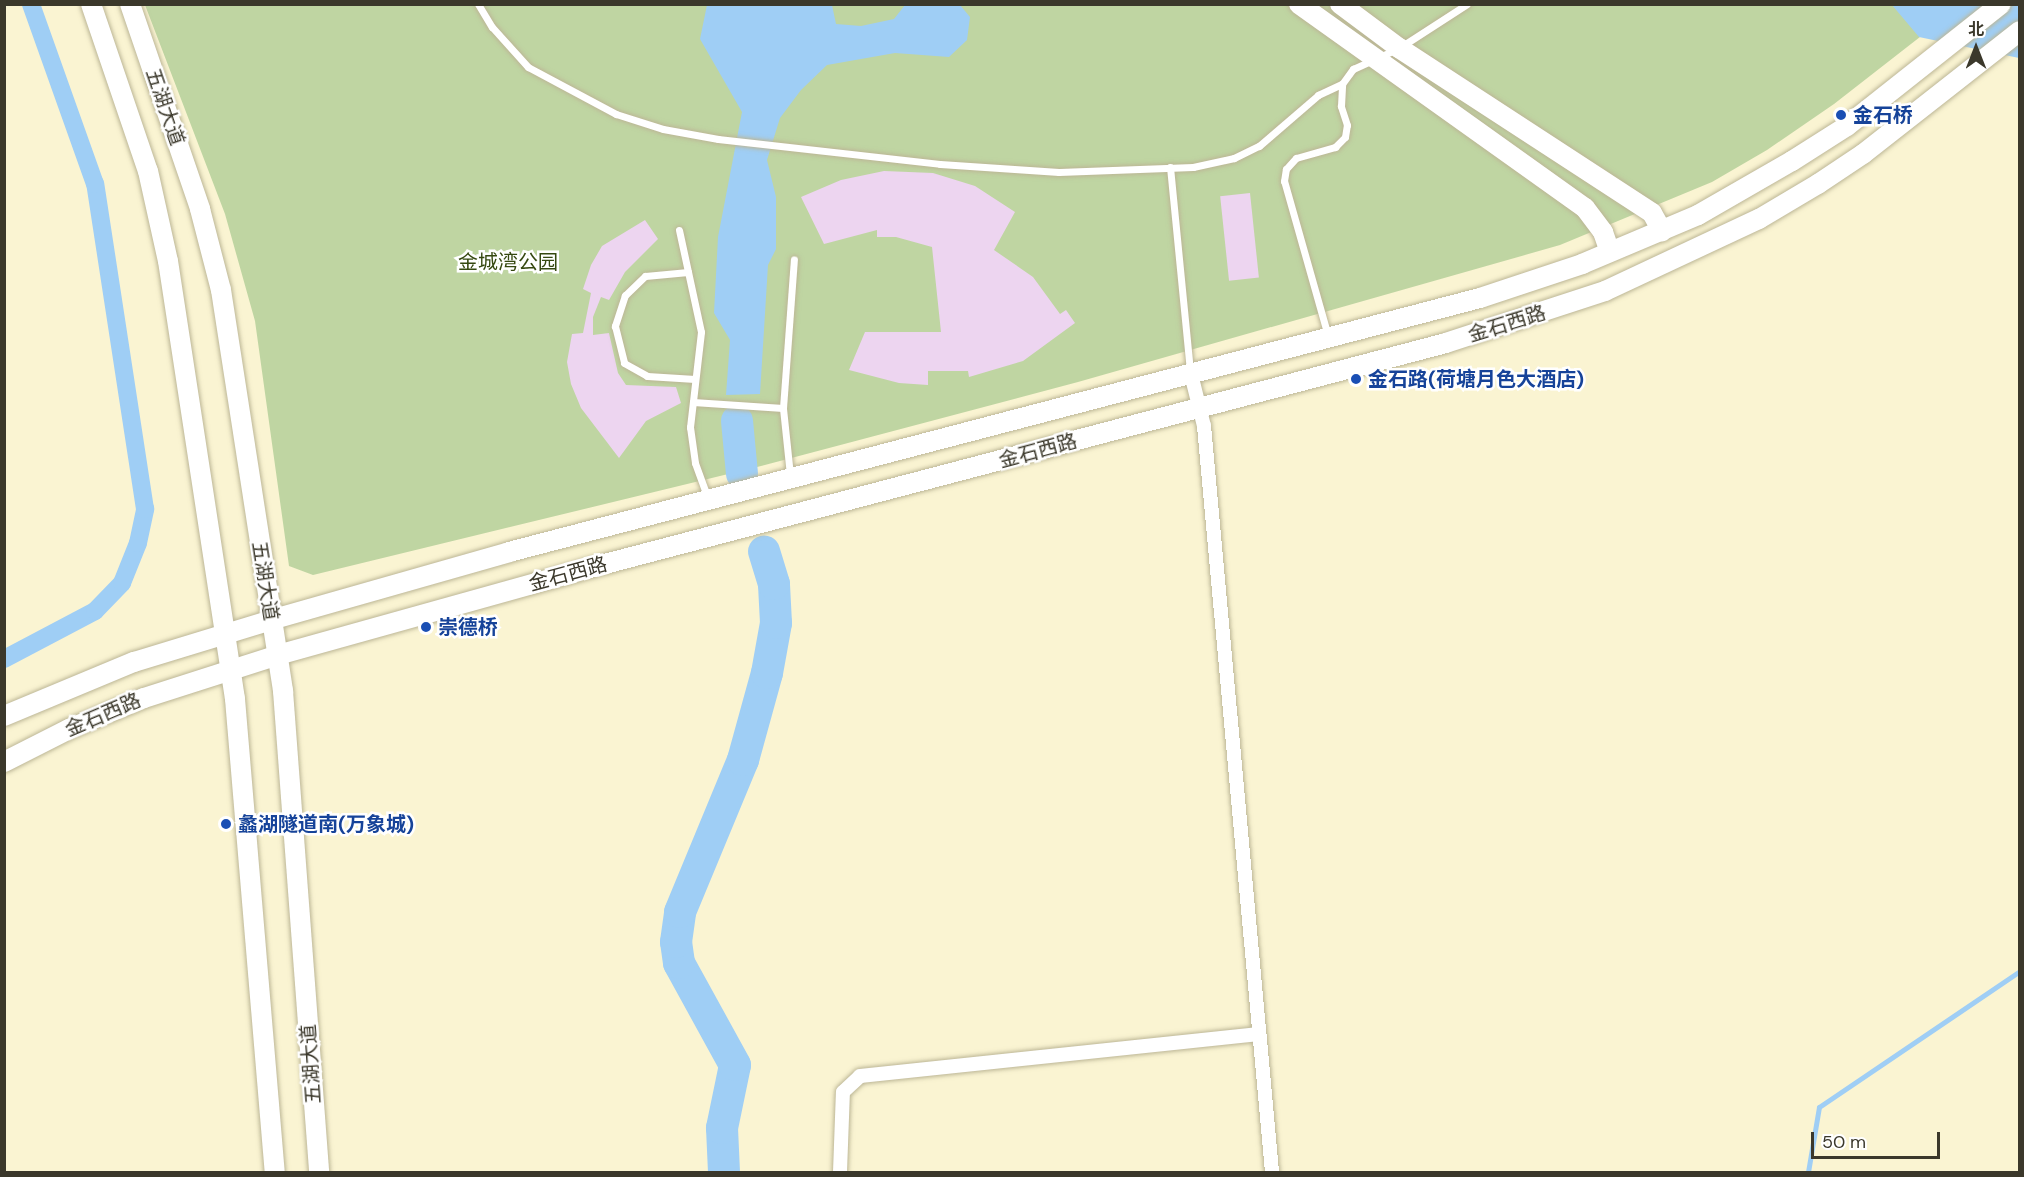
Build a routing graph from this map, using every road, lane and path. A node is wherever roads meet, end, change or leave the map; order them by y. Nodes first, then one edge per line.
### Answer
1 (91, 4) edge
2 (129, 4) edge
3 (478, 4) edge
4 (1299, 4) edge
5 (1340, 4) edge
6 (1467, 4) edge
7 (2001, 4) edge
8 (2019, 31) edge
9 (1399, 48) junction
10 (1374, 58) junction
11 (1342, 84) junction
12 (1170, 167) junction
13 (679, 230) dead end
14 (1662, 231) junction
15 (1610, 252) junction
16 (794, 259) dead end
17 (688, 272) junction
18 (1329, 338) junction
19 (1191, 374) junction
20 (695, 379) junction
21 (693, 402) junction
22 (783, 408) junction
23 (1199, 409) junction
24 (790, 478) junction
25 (709, 501) junction
26 (271, 620) junction
27 (225, 634) junction
28 (278, 655) junction
29 (231, 669) junction
30 (4, 716) edge
31 (4, 762) edge
32 (1257, 1034) junction
33 (276, 1173) edge
34 (319, 1173) edge
35 (840, 1173) edge
36 (1272, 1173) edge

1 - 27 main road, 五湖大道
2 - 26 main road, 五湖大道
3 - 12 lane
4 - 10 main road
5 - 9 main road
6 - 9 lane
7 - 14 main road, 金石西路
8 - 23 main road, 金石西路
9 - 10 lane
9 - 14 main road
10 - 11 lane
10 - 15 main road
11 - 12 lane
11 - 18 lane
12 - 19 lane
13 - 17 lane
14 - 15 main road, 金石西路
15 - 18 main road, 金石西路
16 - 22 lane
17 - 20 lane
17 - 20 lane
18 - 19 main road, 金石西路
19 - 23 street
19 - 24 main road, 金石西路
20 - 21 lane
21 - 22 lane
21 - 25 lane
22 - 24 lane
23 - 28 main road, 金石西路
23 - 32 street
24 - 25 main road, 金石西路
25 - 26 main road, 金石西路
26 - 27 main road, 金石西路
26 - 28 main road, 五湖大道
27 - 29 main road, 五湖大道
27 - 30 main road, 金石西路
28 - 29 main road, 金石西路
28 - 34 main road, 五湖大道
29 - 31 main road, 金石西路
29 - 33 main road, 五湖大道
32 - 35 street
32 - 36 street

